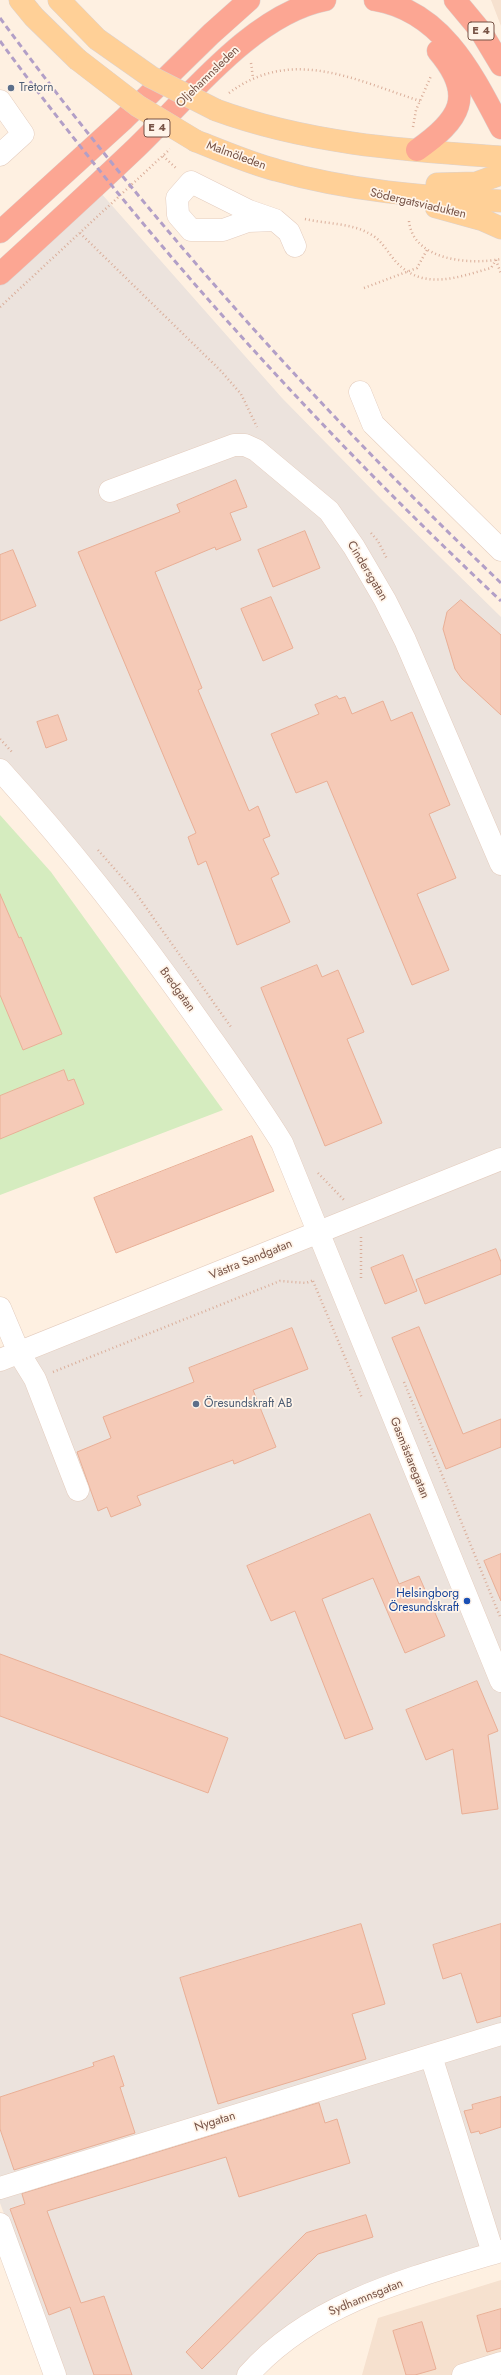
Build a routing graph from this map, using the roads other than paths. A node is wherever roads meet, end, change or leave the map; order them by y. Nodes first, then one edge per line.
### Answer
1 (20, 0) edge
2 (59, 0) edge
3 (249, 0) edge
4 (325, 0) edge
5 (375, 0) edge
6 (455, 0) edge
7 (400, 3) edge
8 (501, 65) edge
9 (0, 101) edge
10 (501, 128) edge
11 (415, 141) junction
12 (453, 153) junction
13 (0, 155) edge
14 (501, 157) edge
15 (333, 184) junction
16 (501, 201) edge
17 (275, 220) road end
18 (501, 228) edge
19 (0, 232) edge
20 (295, 246) dead end
21 (0, 274) edge
22 (360, 392) dead end
23 (110, 491) dead end
24 (501, 550) edge
25 (0, 770) edge
26 (501, 864) edge
27 (501, 1159) edge
28 (318, 1233) junction
29 (0, 1308) edge
30 (9, 1356) edge
31 (78, 1490) dead end
32 (501, 1681) edge
33 (501, 2034) edge
34 (431, 2056) junction
35 (0, 2188) edge
36 (0, 2224) edge
37 (497, 2252) edge
38 (501, 2363) edge
39 (55, 2375) edge
40 (248, 2375) edge
41 (463, 2375) edge

1 - 15 main road, Malmöleden, bridge
2 - 11 main road, bridge
3 - 19 highway, E 4
4 - 21 highway, Oljehamnsleden / E 4
5 - 7 highway, E 4
6 - 8 highway, E 4
7 - 10 highway, E 4
7 - 11 highway
9 - 13 street
11 - 12 main road
12 - 14 main road
12 - 15 main road
15 - 16 main road, Malmöleden
15 - 18 main road, Södergatsviadukten
17 - 20 street
22 - 24 street
23 - 26 street, Cindersgatan
25 - 28 street, Bredgatan
27 - 28 street, Västra Sandgatan
28 - 30 street, Västra Sandgatan
28 - 32 street, Gasmästaregatan
29 - 30 street
30 - 31 street
33 - 34 street, Nygatan
34 - 35 street, Nygatan
34 - 37 street
36 - 39 street
37 - 40 street, Sydhamnsgatan
38 - 41 street

